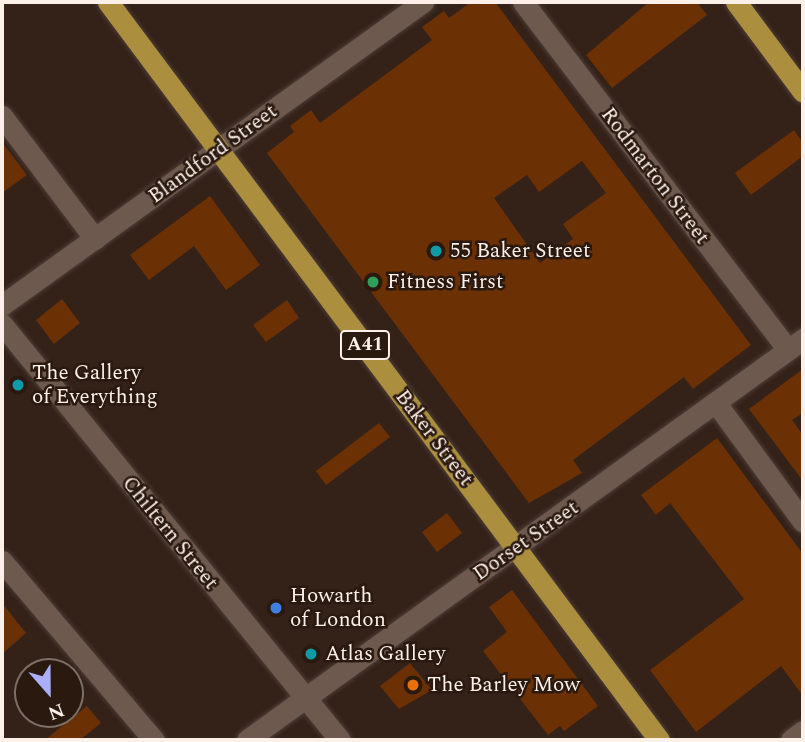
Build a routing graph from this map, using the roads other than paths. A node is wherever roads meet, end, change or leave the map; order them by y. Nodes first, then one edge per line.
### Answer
1 (107, 2) edge
2 (423, 2) edge
3 (523, 2) edge
4 (736, 2) edge
5 (803, 92) edge
6 (2, 116) edge
7 (219, 149) junction
8 (95, 239) junction
9 (2, 305) edge
10 (2, 324) edge
11 (796, 344) edge
12 (716, 403) junction
13 (803, 522) edge
14 (517, 549) junction
15 (2, 561) edge
16 (305, 699) junction
17 (803, 731) edge
18 (154, 740) edge
19 (247, 740) edge
20 (340, 740) edge
21 (659, 740) edge
22 (791, 740) edge

1 - 7 main road, Baker Street / A41
2 - 7 street, Blandford Street
3 - 11 street, Rodmarton Street
4 - 5 main road
6 - 8 street
7 - 8 street, Blandford Street
7 - 14 main road, Baker Street / A41
8 - 9 street, Blandford Street
10 - 16 street, Chiltern Street
11 - 12 street, Dorset Street
12 - 13 street
12 - 14 street, Dorset Street
14 - 16 street, Dorset Street
14 - 21 main road, Baker Street / A41
15 - 18 street
16 - 19 street, Dorset Street
16 - 20 street, Chiltern Street
17 - 22 street

